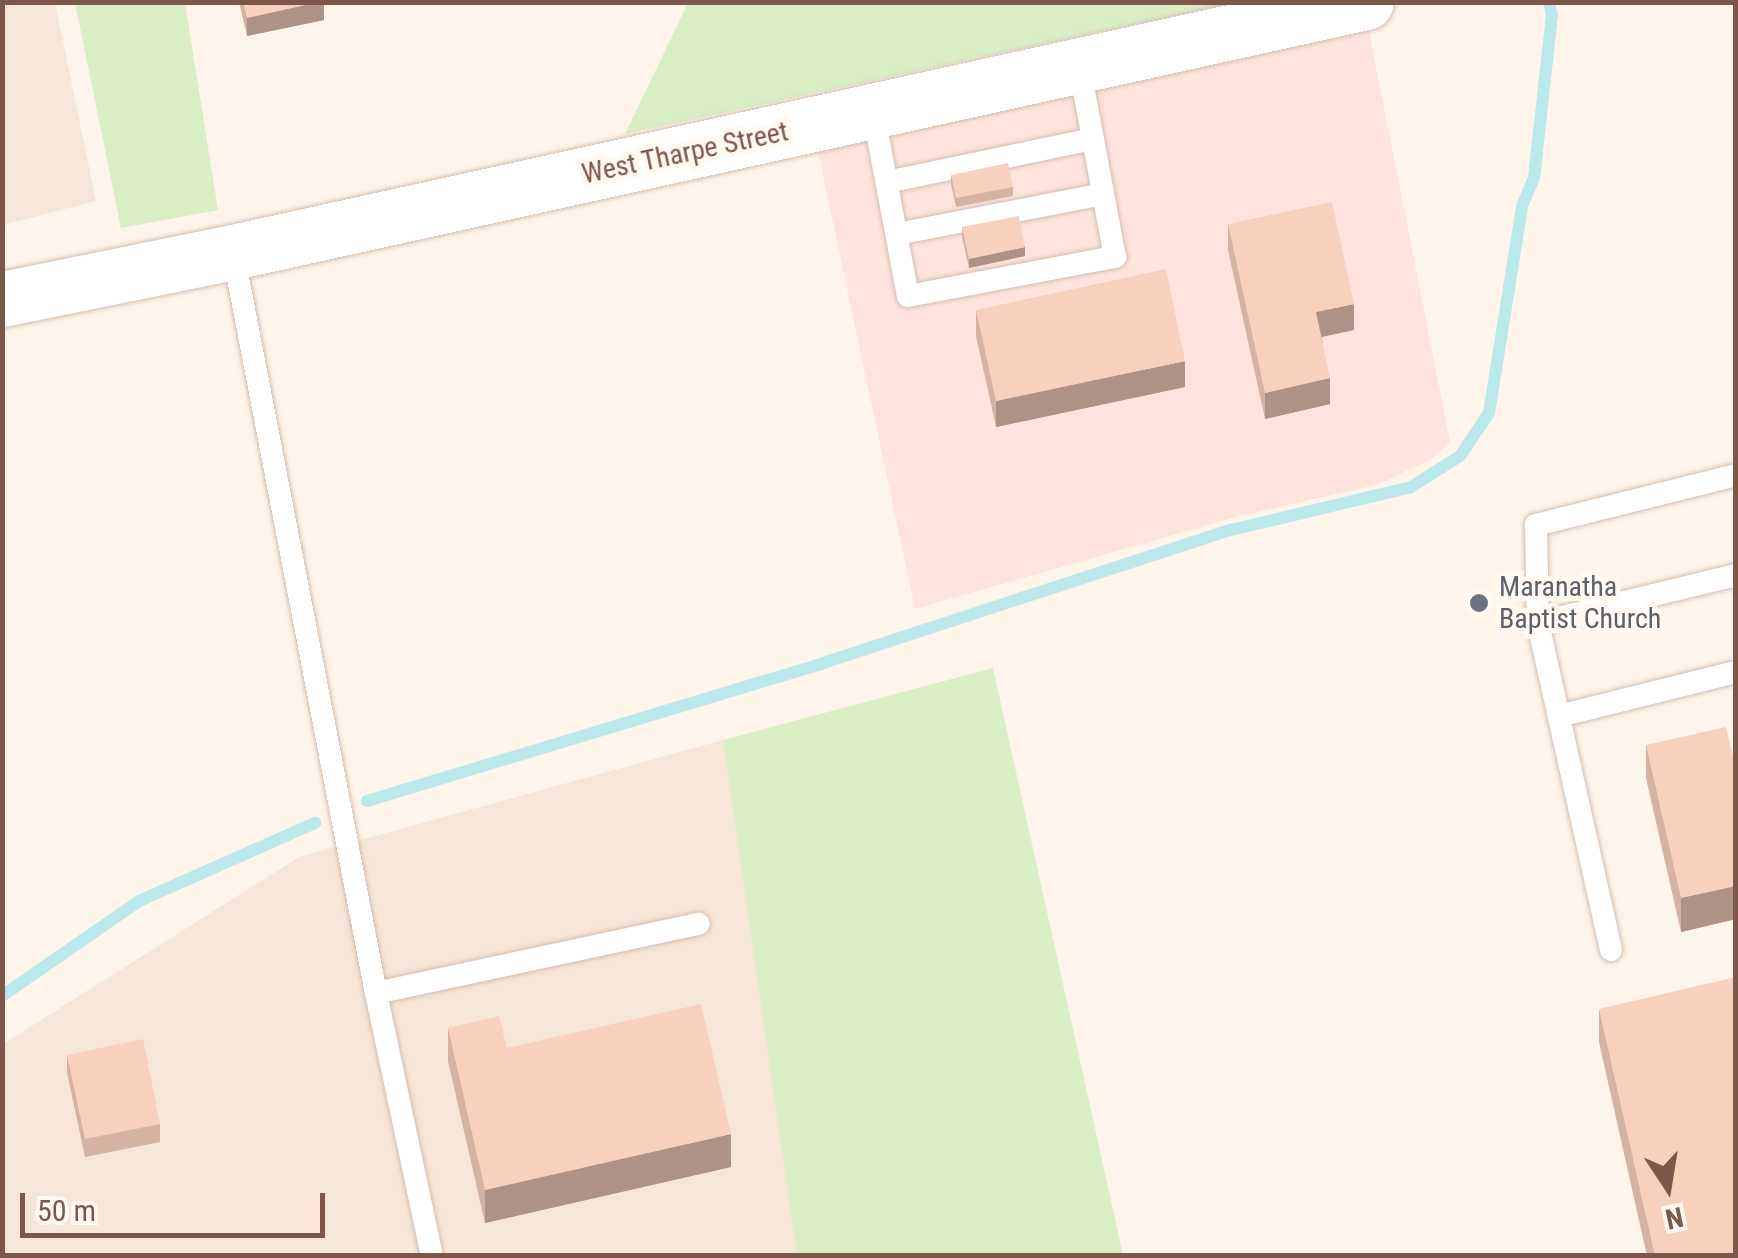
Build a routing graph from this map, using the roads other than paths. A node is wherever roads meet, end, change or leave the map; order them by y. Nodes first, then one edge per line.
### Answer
1 (1366, 2) edge
2 (1079, 66) junction
3 (874, 111) junction
4 (1093, 140) junction
5 (887, 182) junction
6 (1104, 194) junction
7 (897, 234) junction
8 (232, 252) junction
9 (2, 299) edge
10 (1736, 475) edge
11 (1736, 575) edge
12 (1538, 622) junction
13 (1736, 672) edge
14 (1559, 716) junction
15 (699, 924) dead end
16 (1611, 950) dead end
17 (376, 993) junction
18 (432, 1256) edge

1 - 2 main road, West Tharpe Street
2 - 3 main road, West Tharpe Street
2 - 4 lane
3 - 5 lane
3 - 8 main road, West Tharpe Street
4 - 5 lane
4 - 6 lane
5 - 7 lane
6 - 7 lane
6 - 7 lane
8 - 9 main road, West Tharpe Street
8 - 17 lane
10 - 12 lane
11 - 12 lane
12 - 14 lane
13 - 14 lane
14 - 16 lane
15 - 17 lane
17 - 18 lane

